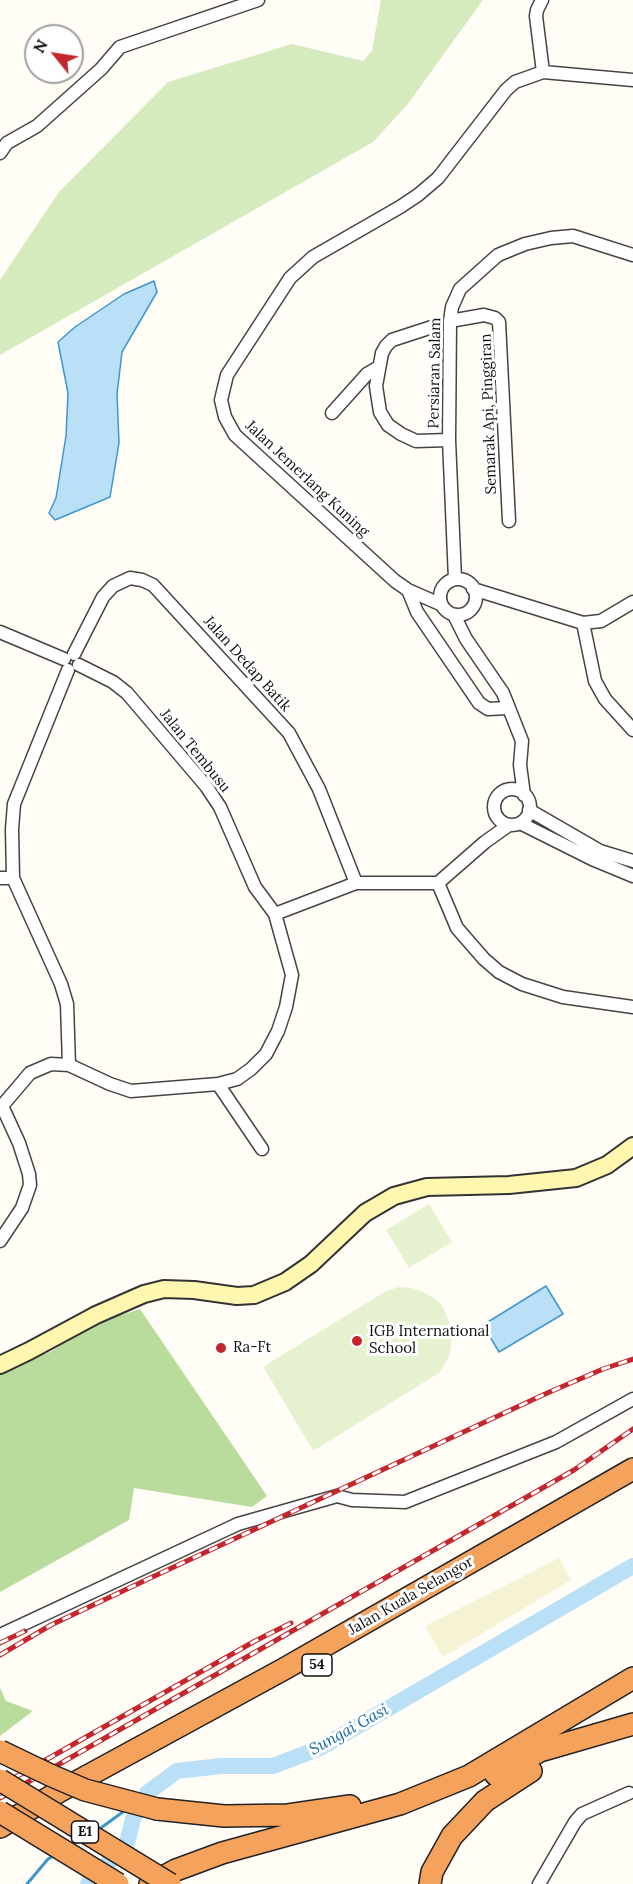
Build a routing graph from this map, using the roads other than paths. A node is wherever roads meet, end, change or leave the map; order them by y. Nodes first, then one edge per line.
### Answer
1 (258, 0) edge
2 (542, 0) edge
3 (543, 72) junction
4 (633, 80) edge
5 (0, 153) edge
6 (633, 255) edge
7 (450, 321) junction
8 (432, 327) dead end
9 (379, 367) junction
10 (332, 413) dead end
11 (448, 440) junction
12 (508, 521) dead end
13 (456, 579) junction
14 (442, 588) junction
15 (474, 588) junction
16 (408, 590) junction
17 (421, 594) junction
18 (501, 597) junction
19 (633, 602) edge
20 (440, 604) junction
21 (472, 607) junction
22 (454, 615) junction
23 (583, 623) junction
24 (0, 632) edge
25 (466, 639) junction
26 (71, 662) junction
27 (508, 708) junction
28 (633, 730) edge
29 (520, 765) junction
30 (503, 792) junction
31 (524, 795) junction
32 (529, 810) junction
33 (496, 816) junction
34 (514, 824) junction
35 (485, 842) junction
36 (633, 861) edge
37 (633, 876) edge
38 (0, 878) edge
39 (13, 878) junction
40 (356, 883) junction
41 (438, 883) junction
42 (275, 914) junction
43 (633, 1007) edge
44 (69, 1065) junction
45 (218, 1084) junction
46 (1, 1106) edge
47 (633, 1146) edge
48 (262, 1149) dead end
49 (0, 1241) edge
50 (0, 1365) edge
51 (633, 1399) edge
52 (633, 1469) edge
53 (633, 1485) edge
54 (0, 1635) edge
55 (633, 1678) edge
56 (633, 1725) edge
57 (517, 1747) junction
58 (0, 1751) edge
59 (0, 1780) edge
60 (629, 1793) dead end
61 (0, 1812) edge
62 (0, 1827) edge
63 (0, 1842) edge
64 (117, 1883) edge
65 (150, 1884) edge
66 (168, 1884) edge
67 (430, 1884) edge
68 (539, 1884) edge

1 - 5 street
2 - 3 street
3 - 4 street, Jalan Jemerlang Kuning
3 - 16 street, Jalan Jemerlang Kuning
6 - 7 street, Persiaran Salam
7 - 11 street, Persiaran Salam
7 - 12 street, Semarak Api, Pinggiran
8 - 9 street
9 - 10 street
9 - 11 street
11 - 13 street, Persiaran Salam
13 - 14 street
13 - 15 street
14 - 17 street
14 - 20 street
15 - 18 street
15 - 21 street
16 - 17 street, Jalan Jemerlang Kuning
16 - 27 street
17 - 20 street, Jalan Jemerlang Kuning
18 - 21 street
18 - 23 street
19 - 23 street
20 - 22 street
21 - 22 street
21 - 25 street
22 - 25 street
23 - 28 street
24 - 26 street, Jalan Tembusu
25 - 27 street
26 - 39 street, Jalan Dedap Batik
26 - 40 street, Jalan Dedap Batik
26 - 42 street, Jalan Tembusu
27 - 29 street
29 - 30 street
29 - 31 street
30 - 31 street
30 - 33 street
31 - 32 street
32 - 34 street
32 - 36 street
33 - 34 street
33 - 35 street
34 - 35 street
34 - 37 street
35 - 41 street
38 - 39 street
39 - 44 street, Jalan Dedap Batik
40 - 41 street
40 - 42 street
41 - 43 street
42 - 45 street
44 - 45 street
44 - 46 street
45 - 48 street
46 - 49 street
47 - 50 street
51 - 54 street
52 - 62 highway, Jalan Kuala Selangor / 54
53 - 63 highway, Jalan Kuala Selangor / 54
55 - 57 highway
56 - 66 highway
56 - 67 highway
57 - 58 highway, bridge
57 - 65 highway
59 - 66 highway, E1, bridge
60 - 68 street
61 - 64 highway, E1, bridge

